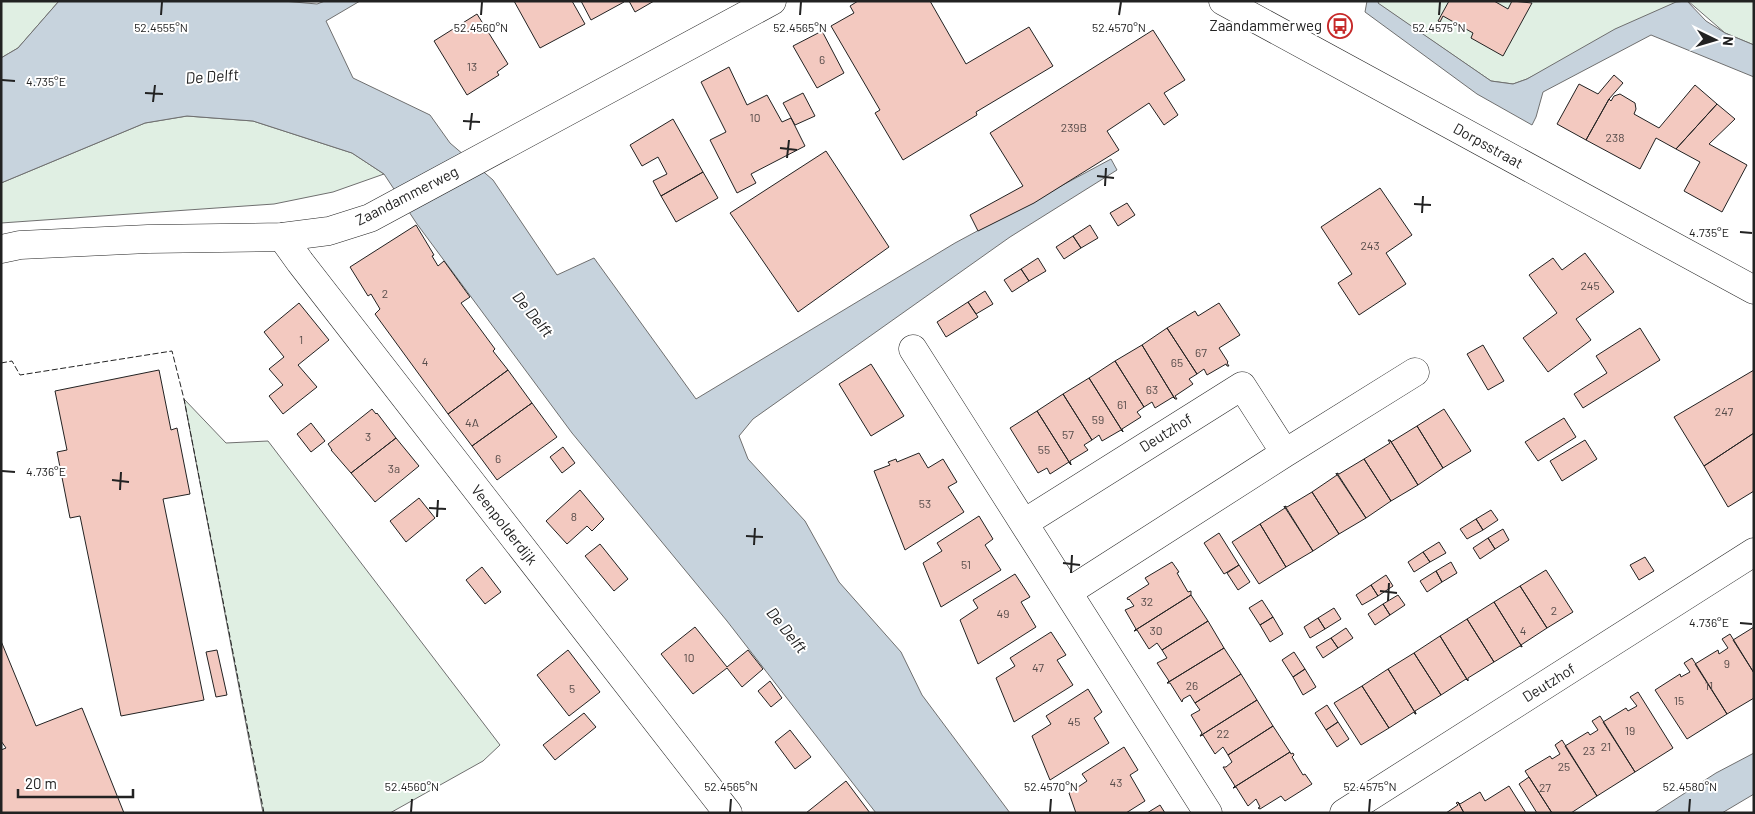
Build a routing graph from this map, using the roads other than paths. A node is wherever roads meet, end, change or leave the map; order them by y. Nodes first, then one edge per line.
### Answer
1 (772, 1) edge
2 (1223, 1) edge
3 (282, 237) junction
4 (1, 249) edge
5 (1754, 290) edge
6 (913, 349) dead end
7 (1415, 372) dead end
8 (1285, 452) junction
9 (1024, 523) junction
10 (1754, 552) edge
11 (1068, 592) junction
12 (728, 813) edge
13 (1208, 813) edge
14 (1344, 813) edge

1 - 3 street, Zaandammerweg
2 - 5 street, Dorpsstraat
3 - 4 street, Zaandammerweg
3 - 12 street, Veenpolderdijk
6 - 9 street
7 - 8 street
8 - 9 street, Deutzhof
8 - 11 street
9 - 11 street
10 - 14 street, Deutzhof
11 - 13 street

